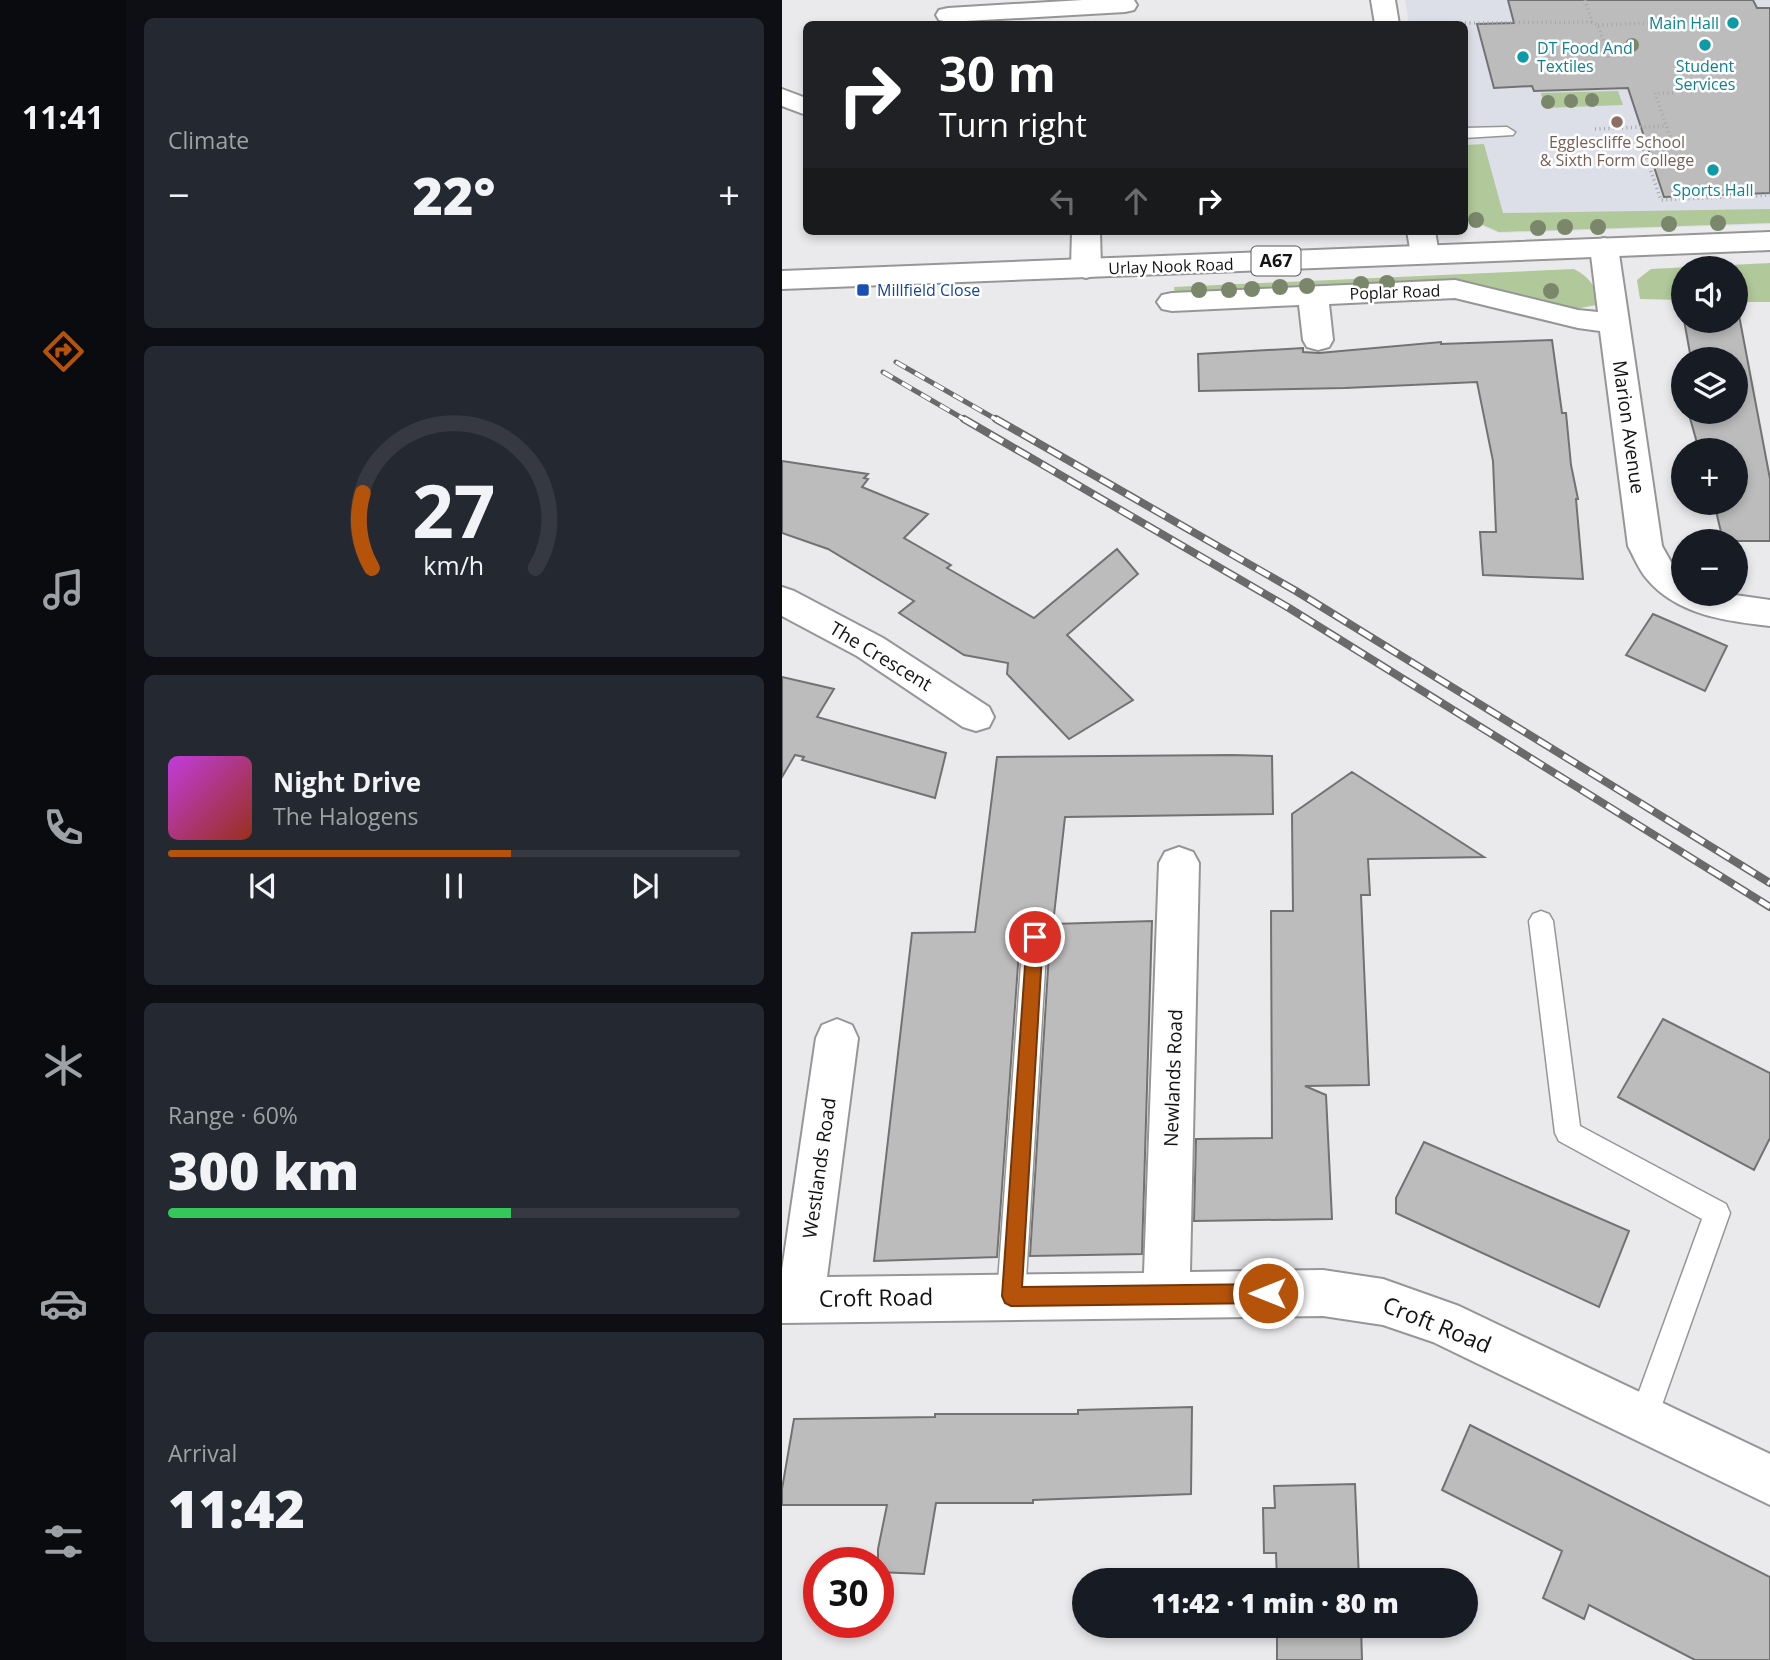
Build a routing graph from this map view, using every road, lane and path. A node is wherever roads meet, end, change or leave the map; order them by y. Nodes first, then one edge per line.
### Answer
1 (1383, 0) edge
2 (1585, 0) edge
3 (1124, 10) edge
4 (948, 15) dead end
5 (1387, 21) edge
6 (1592, 22) junction
7 (1468, 23) edge
8 (1654, 23) dead end
9 (1598, 25) junction
10 (1609, 58) dead end
11 (1673, 93) dead end
12 (782, 97) edge
13 (803, 106) edge
14 (1667, 126) junction
15 (1595, 129) dead end
16 (1507, 132) dead end
17 (1468, 133) edge
18 (1770, 195) edge
19 (1086, 235) edge
20 (1770, 241) edge
21 (1423, 243) edge
22 (1604, 247) junction
23 (1086, 269) junction
24 (782, 280) edge
25 (1313, 295) junction
26 (1172, 302) dead end
27 (1614, 323) junction
28 (1318, 340) dead end
29 (1671, 581) edge
30 (782, 600) edge
31 (1717, 606) edge
32 (1770, 613) edge
33 (976, 717) dead end
34 (1179, 863) dead end
35 (1541, 920) dead end
36 (1035, 937) dead end
37 (837, 1038) dead end
38 (1166, 1294) junction
39 (1011, 1296) junction
40 (791, 1299) edge
41 (1643, 1419) junction
42 (1770, 1480) edge

1 - 5 street
2 - 6 path
3 - 4 street
6 - 7 path
6 - 9 path
8 - 9 path
9 - 10 path
11 - 14 path
12 - 13 street
14 - 15 path
14 - 18 path
16 - 17 lane
19 - 23 street
20 - 22 street, Urlay Nook Road / A67
21 - 22 street, Urlay Nook Road / A67
21 - 23 street, Urlay Nook Road / A67
22 - 27 street, Marion Avenue
23 - 24 street, Urlay Nook Road / A67
25 - 26 street, Poplar Road
25 - 27 street, Poplar Road
25 - 28 street
27 - 29 street, Marion Avenue
30 - 33 street, The Crescent
31 - 32 street, Marion Avenue
34 - 38 street, Newlands Road
35 - 41 lane
36 - 39 lane
37 - 40 street, Westlands Road
38 - 39 street, Croft Road
38 - 41 street, Croft Road
39 - 40 street, Croft Road
41 - 42 street, Croft Road

